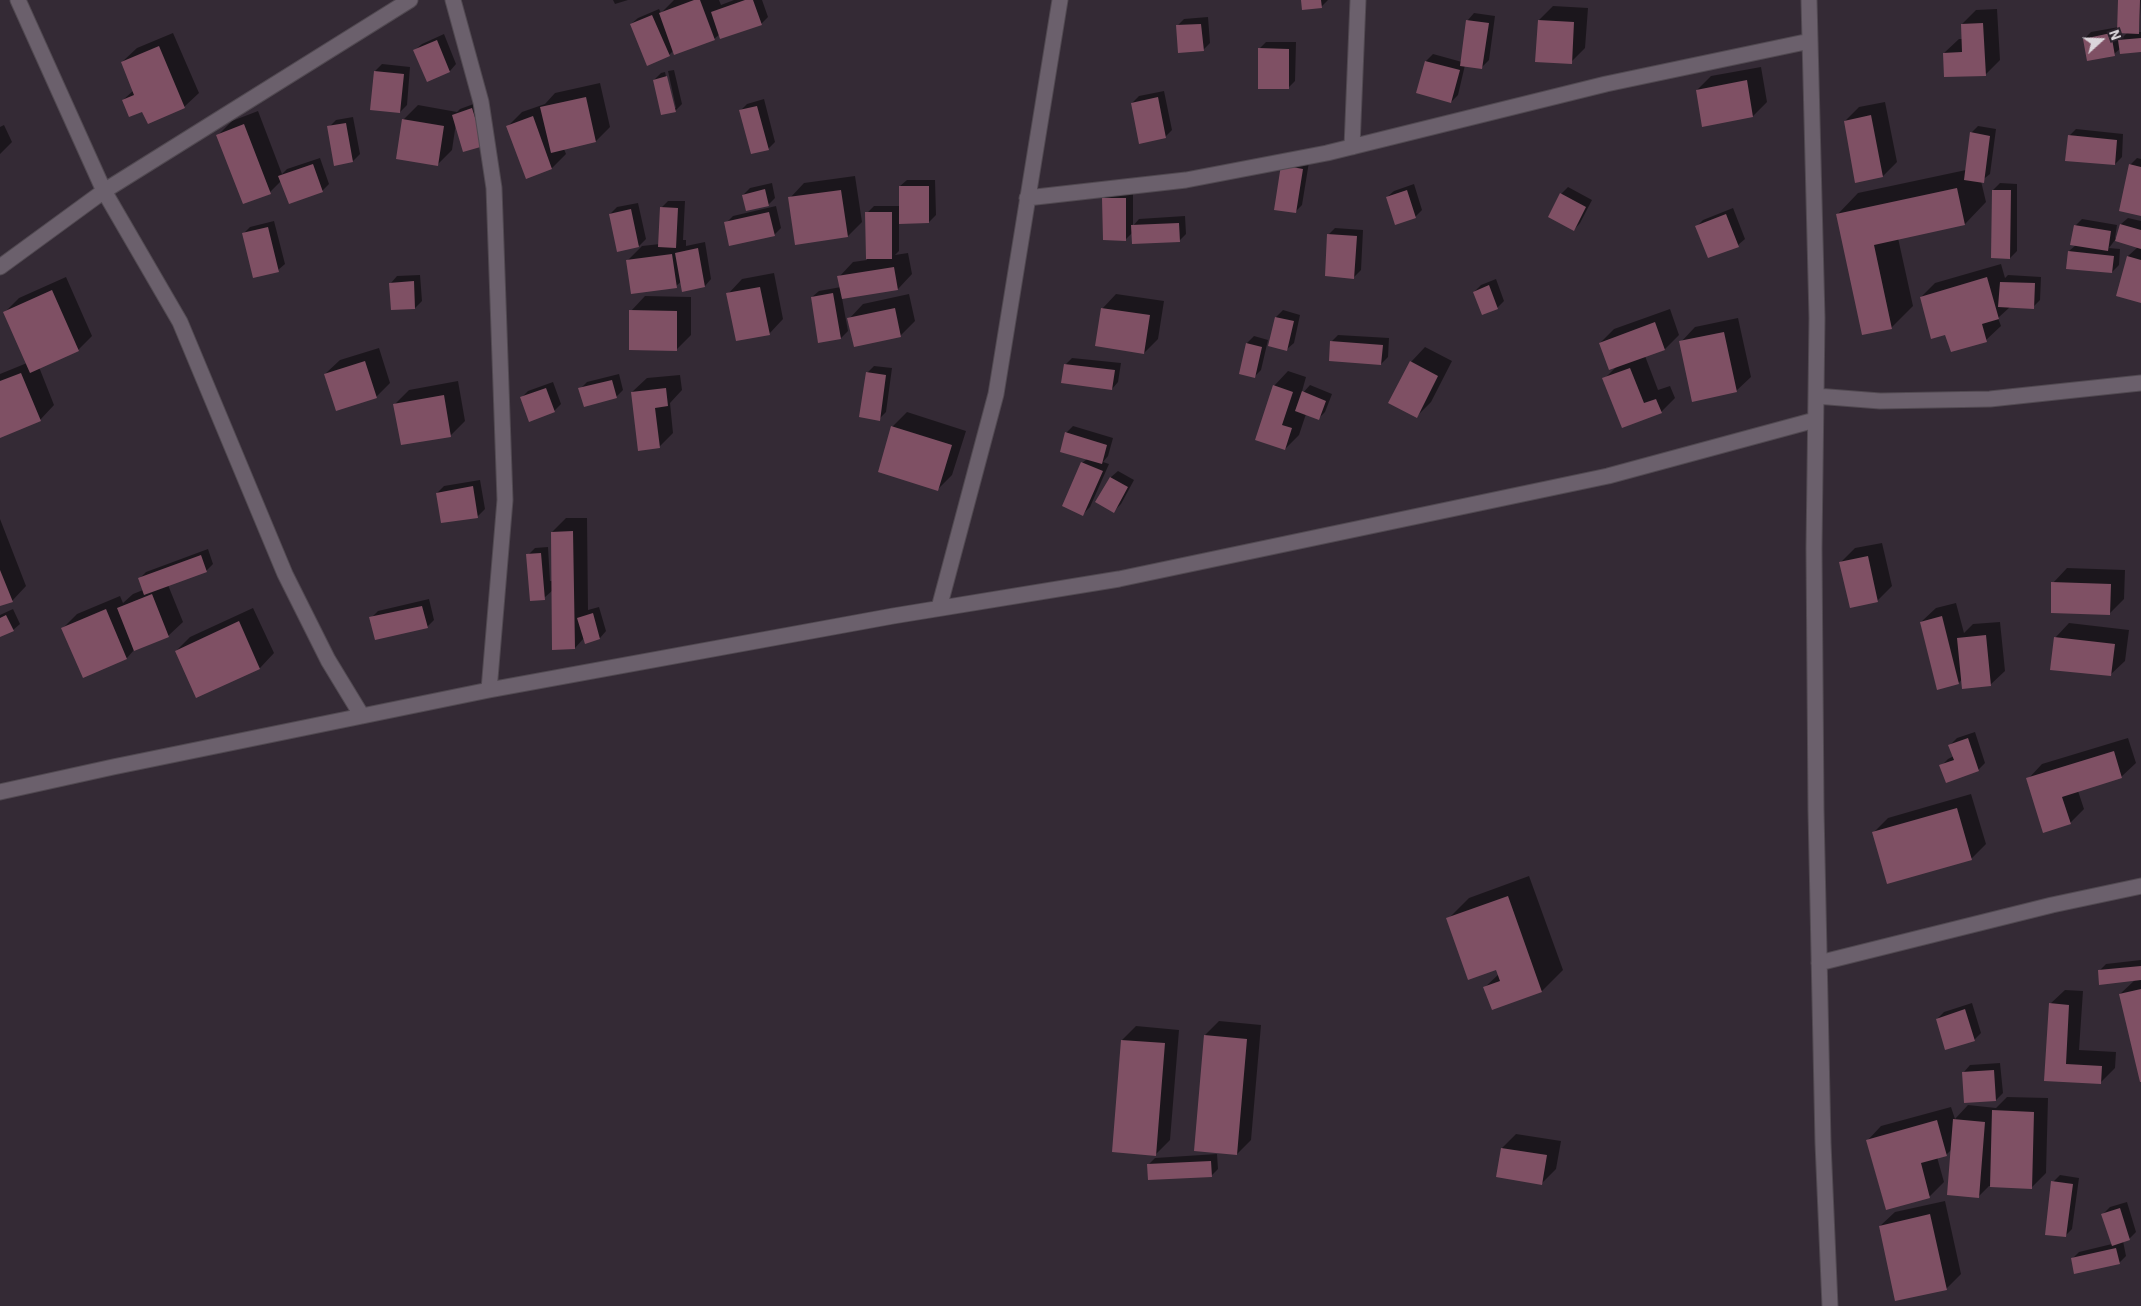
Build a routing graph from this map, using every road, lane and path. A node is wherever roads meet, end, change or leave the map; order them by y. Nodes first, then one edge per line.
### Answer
1 (18, 0) edge
2 (410, 0) edge
3 (453, 0) edge
4 (1060, 0) edge
5 (1358, 0) edge
6 (1809, 0) edge
7 (1810, 41) junction
8 (1352, 147) junction
9 (104, 191) junction
10 (1027, 198) junction
11 (0, 268) edge
12 (2141, 383) edge
13 (1816, 396) junction
14 (1815, 420) junction
15 (939, 608) junction
16 (489, 690) junction
17 (362, 716) junction
18 (0, 792) edge
19 (2141, 886) edge
20 (1820, 963) junction
21 (1830, 1306) edge

1 - 9 street
2 - 9 street
3 - 16 street
4 - 10 street
5 - 8 street
6 - 7 street
7 - 8 street
7 - 13 street
8 - 10 street
9 - 11 street
9 - 17 street
10 - 15 street
12 - 13 street
13 - 14 street
14 - 15 street
14 - 20 street
15 - 16 street
16 - 17 street
17 - 18 street
19 - 20 street
20 - 21 street

